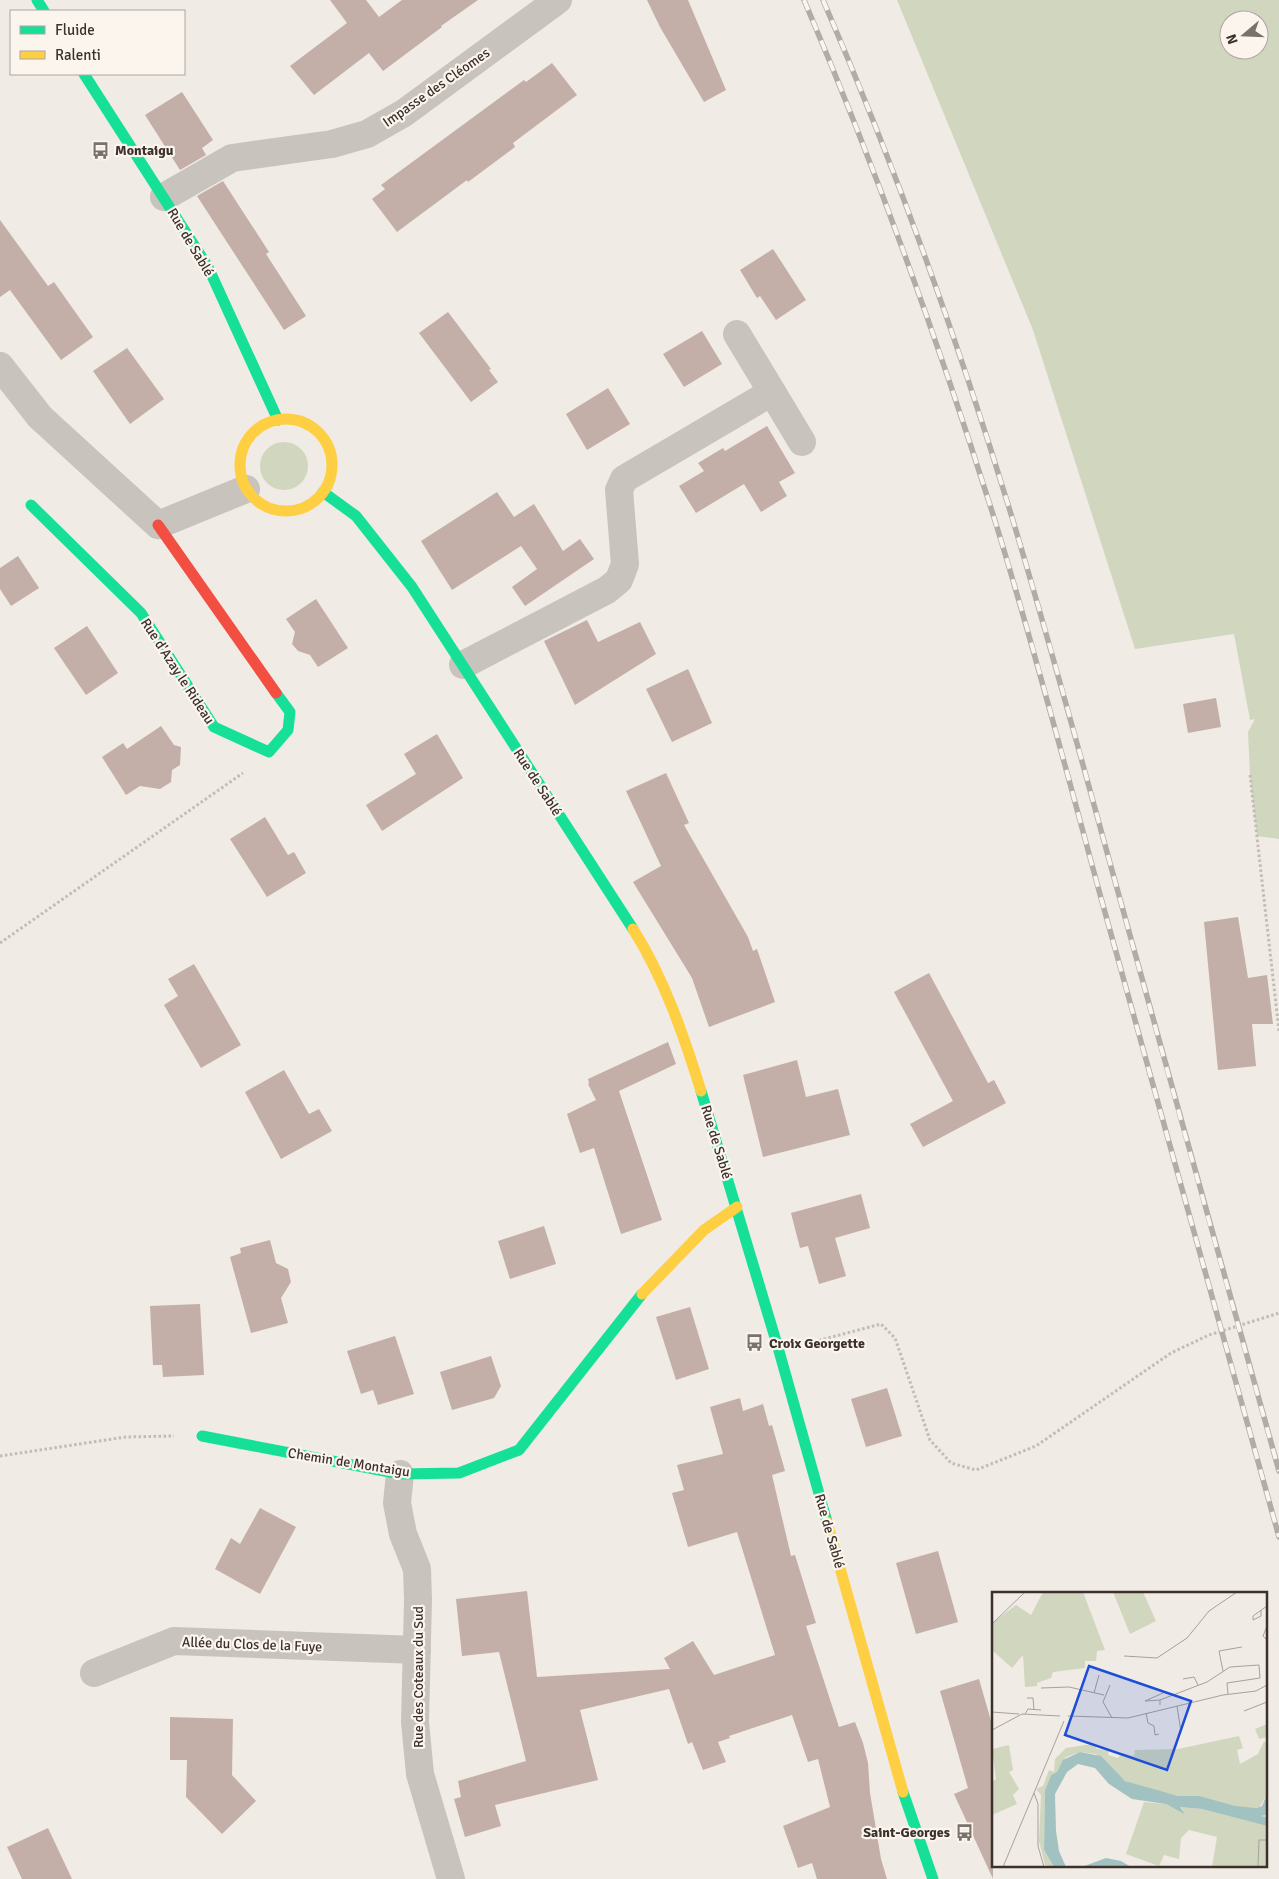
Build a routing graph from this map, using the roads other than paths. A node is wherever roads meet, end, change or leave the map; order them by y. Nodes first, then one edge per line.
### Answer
1 (558, 0) edge
2 (85, 75) edge
3 (164, 197) junction
4 (737, 334) dead end
5 (0, 366) edge
6 (772, 392) junction
7 (278, 420) junction
8 (802, 442) dead end
9 (246, 489) junction
10 (323, 492) junction
11 (31, 505) dead end
12 (158, 525) junction
13 (463, 666) junction
14 (737, 1207) junction
15 (202, 1436) road end
16 (400, 1474) junction
17 (416, 1650) junction
18 (94, 1673) dead end
19 (451, 1879) edge
20 (933, 1879) edge

1 - 3 street, Impasse des Cléomes
2 - 3 main road, Rue de Sablé
3 - 7 main road, Rue de Sablé
4 - 6 street
5 - 12 street
6 - 8 street
6 - 13 street
7 - 9 main road
7 - 10 main road
9 - 10 main road
9 - 12 street
10 - 13 main road, Rue de Sablé
11 - 12 main road, Rue d'Azay le Rideau
13 - 14 main road, Rue de Sablé
14 - 16 main road, Chemin de Montaigu
14 - 20 main road, Rue de Sablé
15 - 16 main road, Chemin de Montaigu
16 - 17 street, Rue des Coteaux du Sud
17 - 18 street, Allée du Clos de la Fuye
17 - 19 street, Rue des Coteaux du Sud

